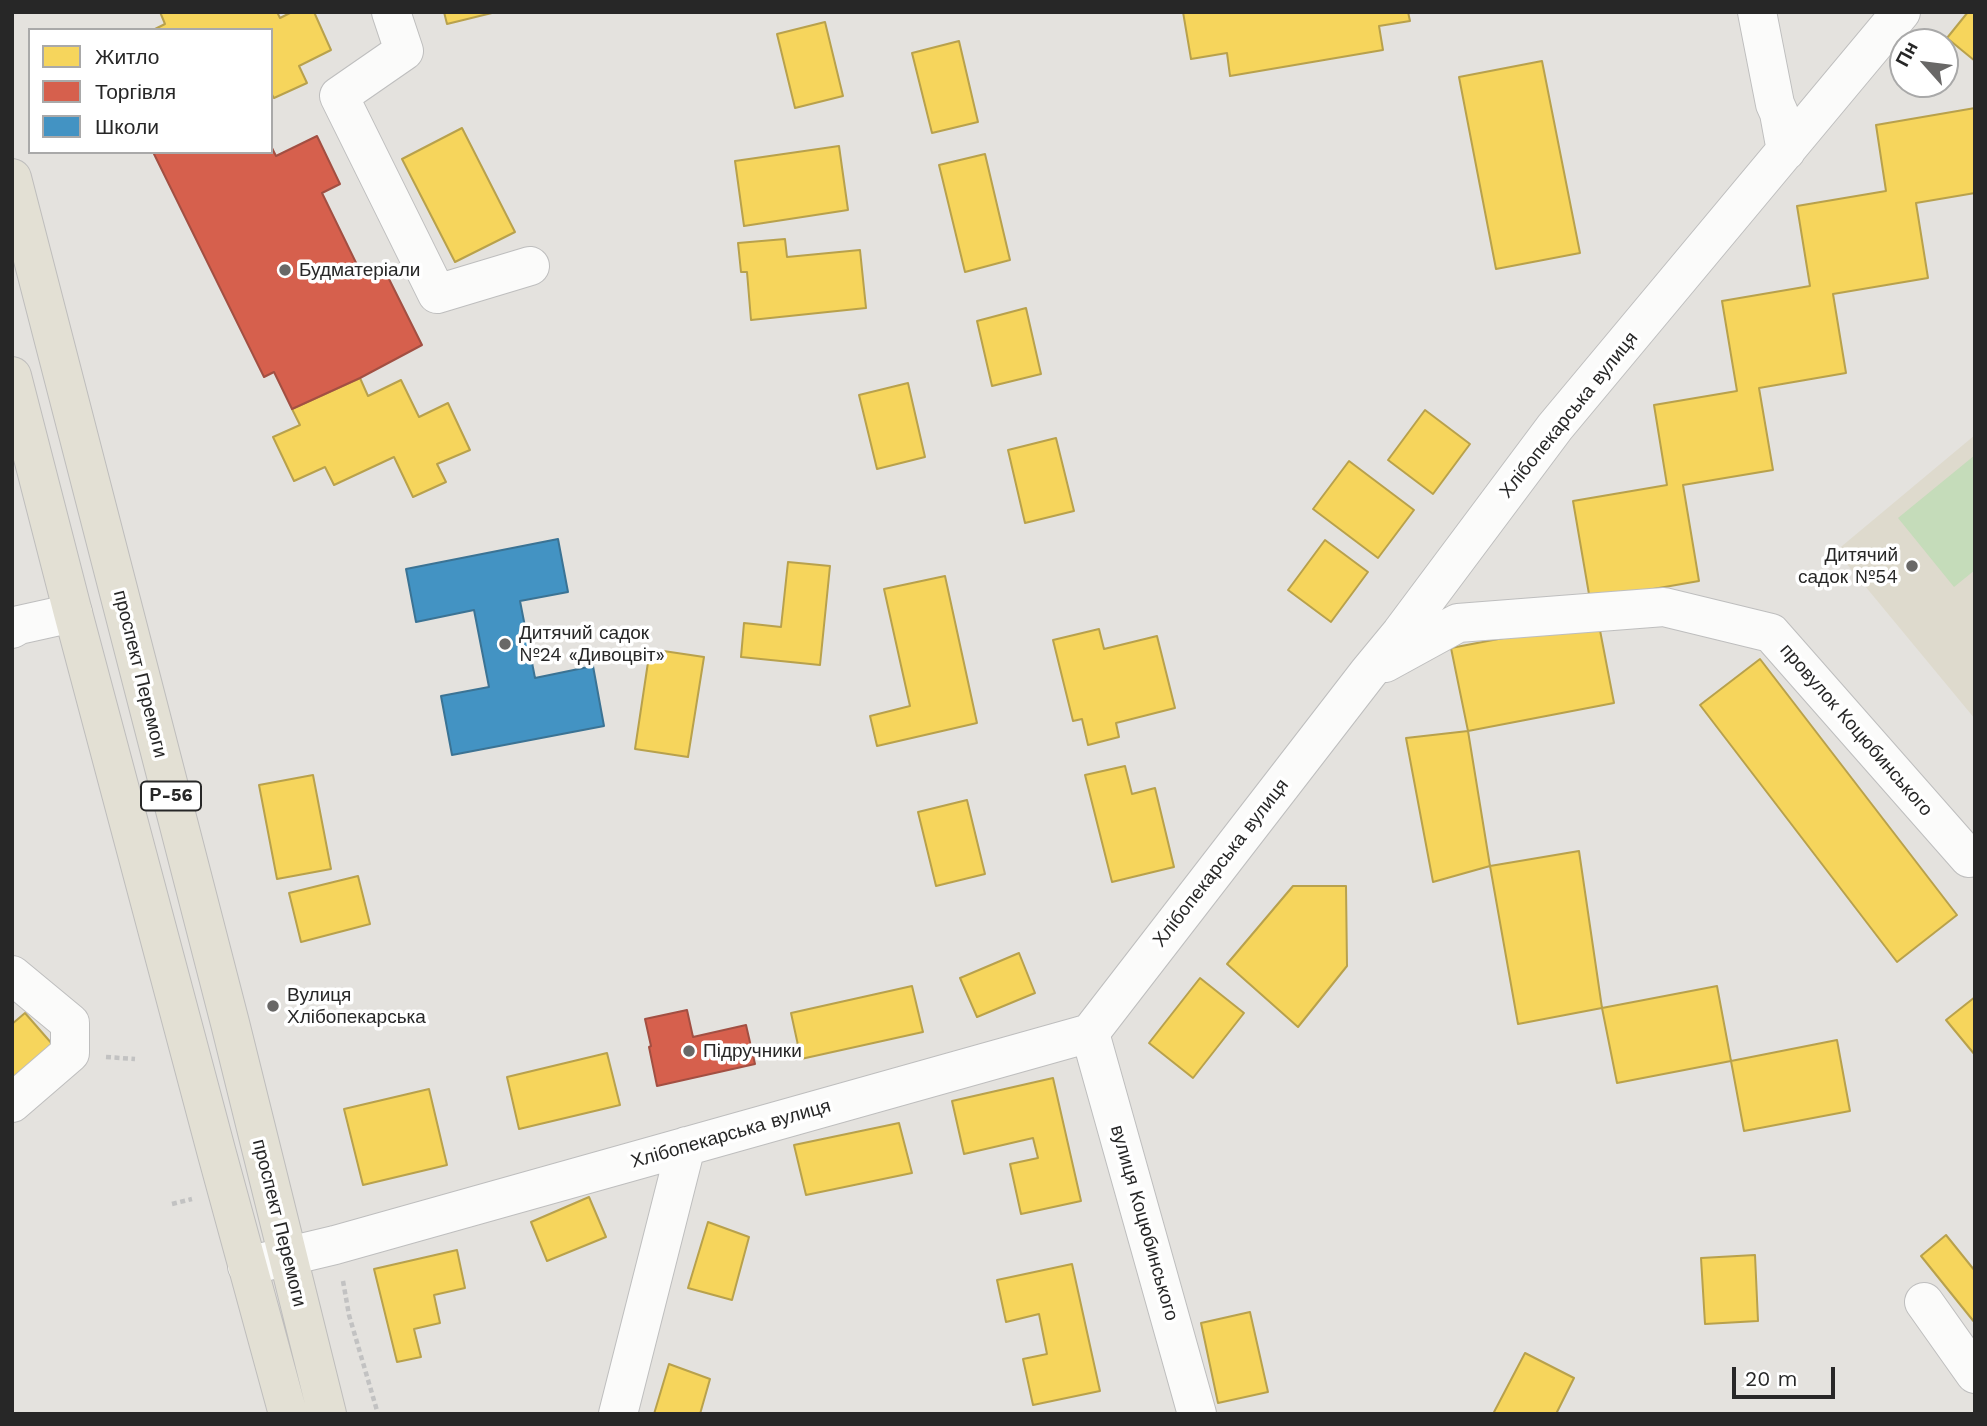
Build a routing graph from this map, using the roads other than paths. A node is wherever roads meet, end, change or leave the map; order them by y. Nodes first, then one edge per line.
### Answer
1 (391, 12) edge
2 (1757, 12) edge
3 (1901, 12) edge
4 (1786, 151) junction
5 (12, 178) edge
6 (530, 267) dead end
7 (12, 376) edge
8 (73, 613) junction
9 (12, 629) edge
10 (1368, 673) junction
11 (1969, 858) dead end
12 (12, 975) edge
13 (1090, 1033) junction
14 (12, 1103) edge
15 (686, 1146) junction
16 (287, 1256) junction
17 (247, 1266) junction
18 (1924, 1302) dead end
19 (1975, 1374) edge
20 (288, 1414) edge
21 (327, 1414) edge
22 (618, 1414) edge
23 (1197, 1414) edge

1 - 6 street
2 - 4 street
3 - 4 street, Хлібопекарська вулиця
4 - 10 street, Хлібопекарська вулиця
5 - 16 main road, проспект Перемоги / Р-56
7 - 8 main road, проспект Перемоги / Р-56
8 - 9 street
8 - 17 main road, проспект Перемоги / Р-56
10 - 11 street, провулок Коцюбинського
10 - 13 street, Хлібопекарська вулиця
12 - 14 street
13 - 15 street, Хлібопекарська вулиця
13 - 23 street, вулиця Коцюбинського
15 - 16 street, Хлібопекарська вулиця
15 - 22 street
16 - 17 street, Хлібопекарська вулиця
16 - 21 main road, проспект Перемоги / Р-56
17 - 20 main road, проспект Перемоги / Р-56
18 - 19 street

